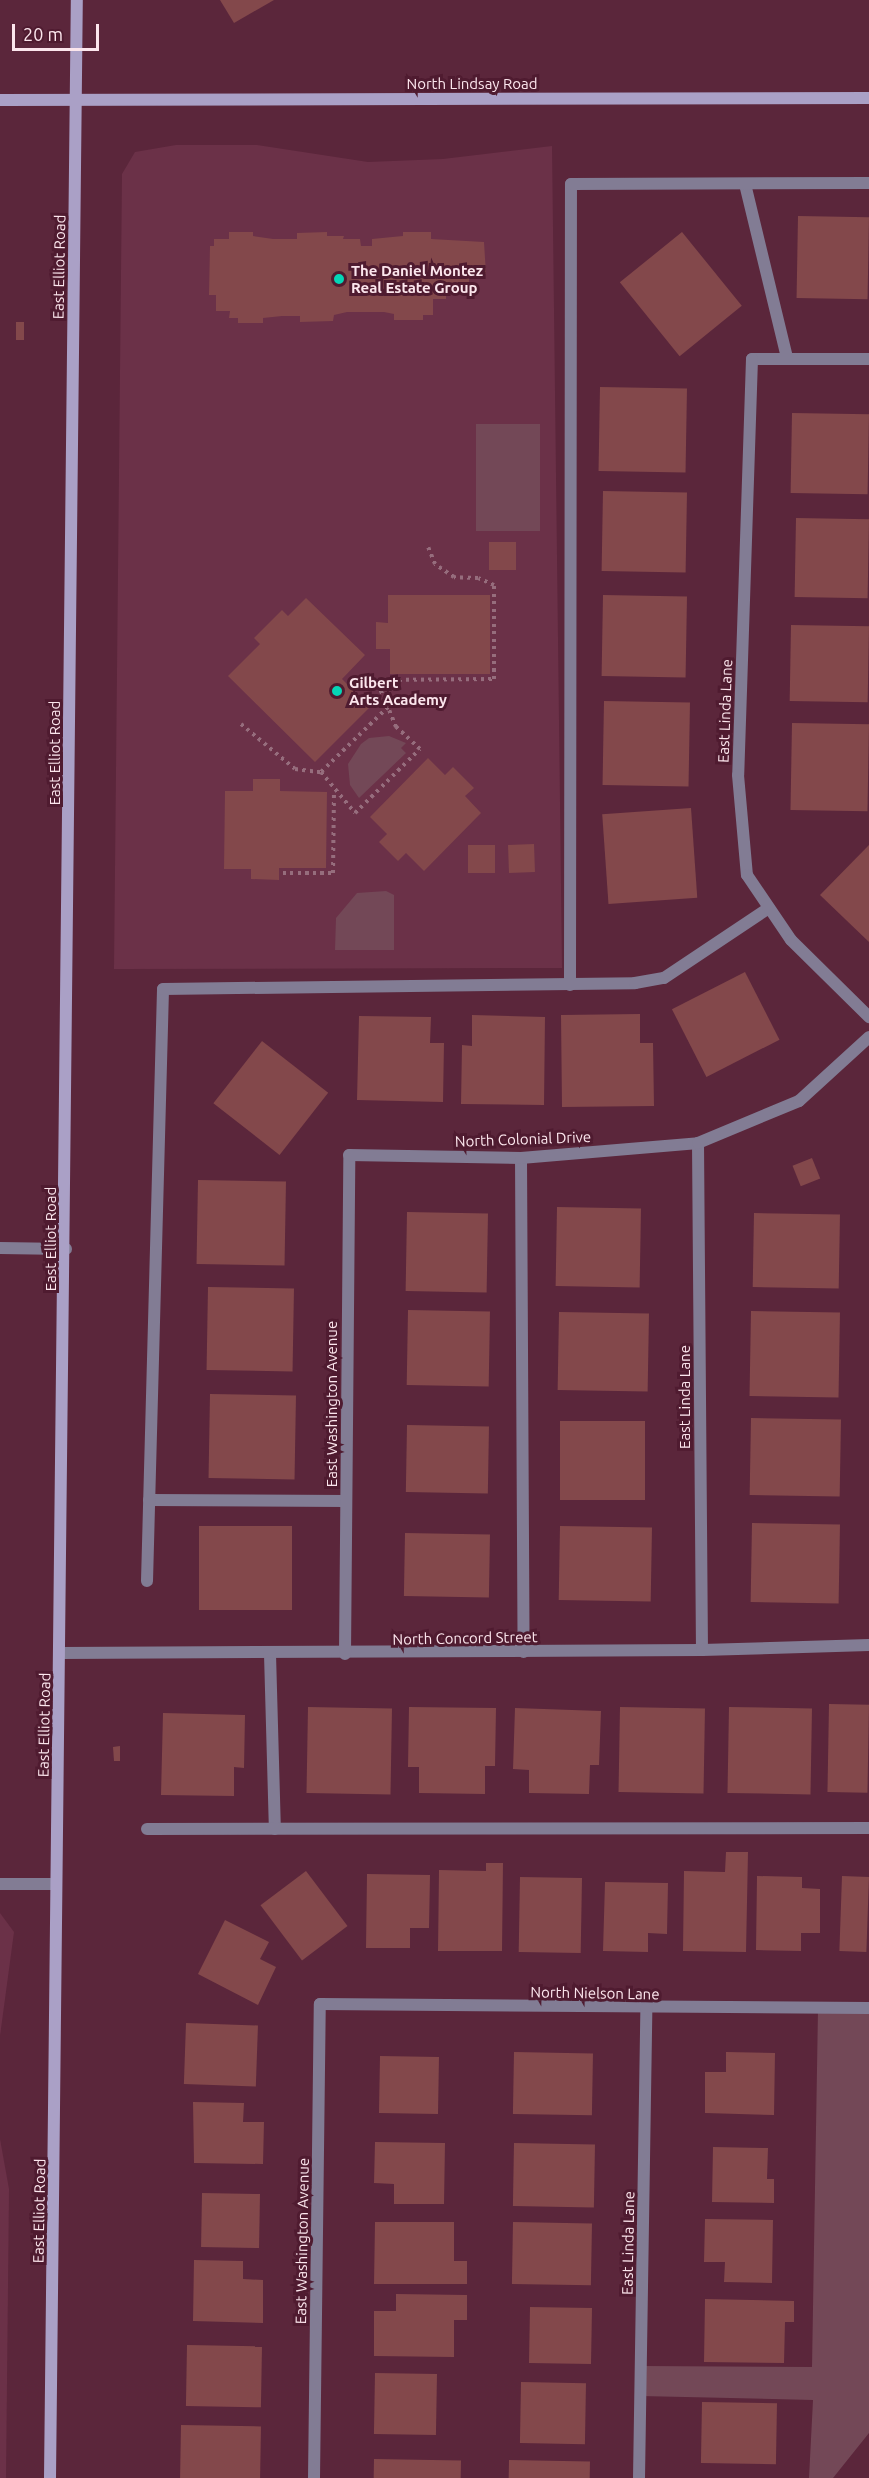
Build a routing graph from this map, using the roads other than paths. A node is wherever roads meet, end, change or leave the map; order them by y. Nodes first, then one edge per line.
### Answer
1 (77, 0) edge
2 (869, 98) edge
3 (0, 100) edge
4 (76, 100) junction
5 (869, 183) edge
6 (745, 184) junction
7 (787, 358) junction
8 (869, 359) edge
9 (769, 908) junction
10 (570, 985) junction
11 (869, 1017) edge
12 (869, 1037) edge
13 (698, 1143) junction
14 (349, 1155) joint
15 (521, 1158) junction
16 (0, 1248) edge
17 (66, 1249) junction
18 (149, 1500) junction
19 (346, 1501) junction
20 (147, 1581) dead end
21 (869, 1645) edge
22 (702, 1650) junction
23 (524, 1652) junction
24 (60, 1653) junction
25 (270, 1654) junction
26 (345, 1654) junction
27 (869, 1828) edge
28 (147, 1829) dead end
29 (275, 1829) junction
30 (0, 1884) edge
31 (56, 1884) junction
32 (320, 2004) joint
33 (869, 2008) edge
34 (646, 2009) junction
35 (50, 2478) edge
36 (314, 2478) edge
37 (639, 2478) edge

1 - 4 main road, East Elliot Road
2 - 4 main road, North Lindsay Road
3 - 4 main road, North Lindsay Road
4 - 17 main road, East Elliot Road
5 - 6 street
6 - 7 street
6 - 10 street
7 - 8 street
7 - 9 street, East Linda Lane
9 - 10 street
9 - 11 street, East Linda Lane
10 - 18 street
12 - 13 street, North Colonial Drive
13 - 15 street, North Colonial Drive
13 - 22 street, East Linda Lane
14 - 15 street, North Colonial Drive
14 - 19 street, East Washington Avenue
15 - 23 street
16 - 17 street
17 - 24 main road, East Elliot Road
18 - 19 street
18 - 20 street
19 - 26 street, East Washington Avenue
21 - 22 street, North Concord Street
22 - 23 street, North Concord Street
23 - 26 street, North Concord Street
24 - 25 street, North Concord Street
24 - 31 main road, East Elliot Road
25 - 26 street, North Concord Street
25 - 29 street
27 - 29 street
28 - 29 street
30 - 31 street
31 - 35 main road, East Elliot Road
32 - 34 street, North Nielson Lane
32 - 36 street, East Washington Avenue
33 - 34 street, North Nielson Lane
34 - 37 street, East Linda Lane

